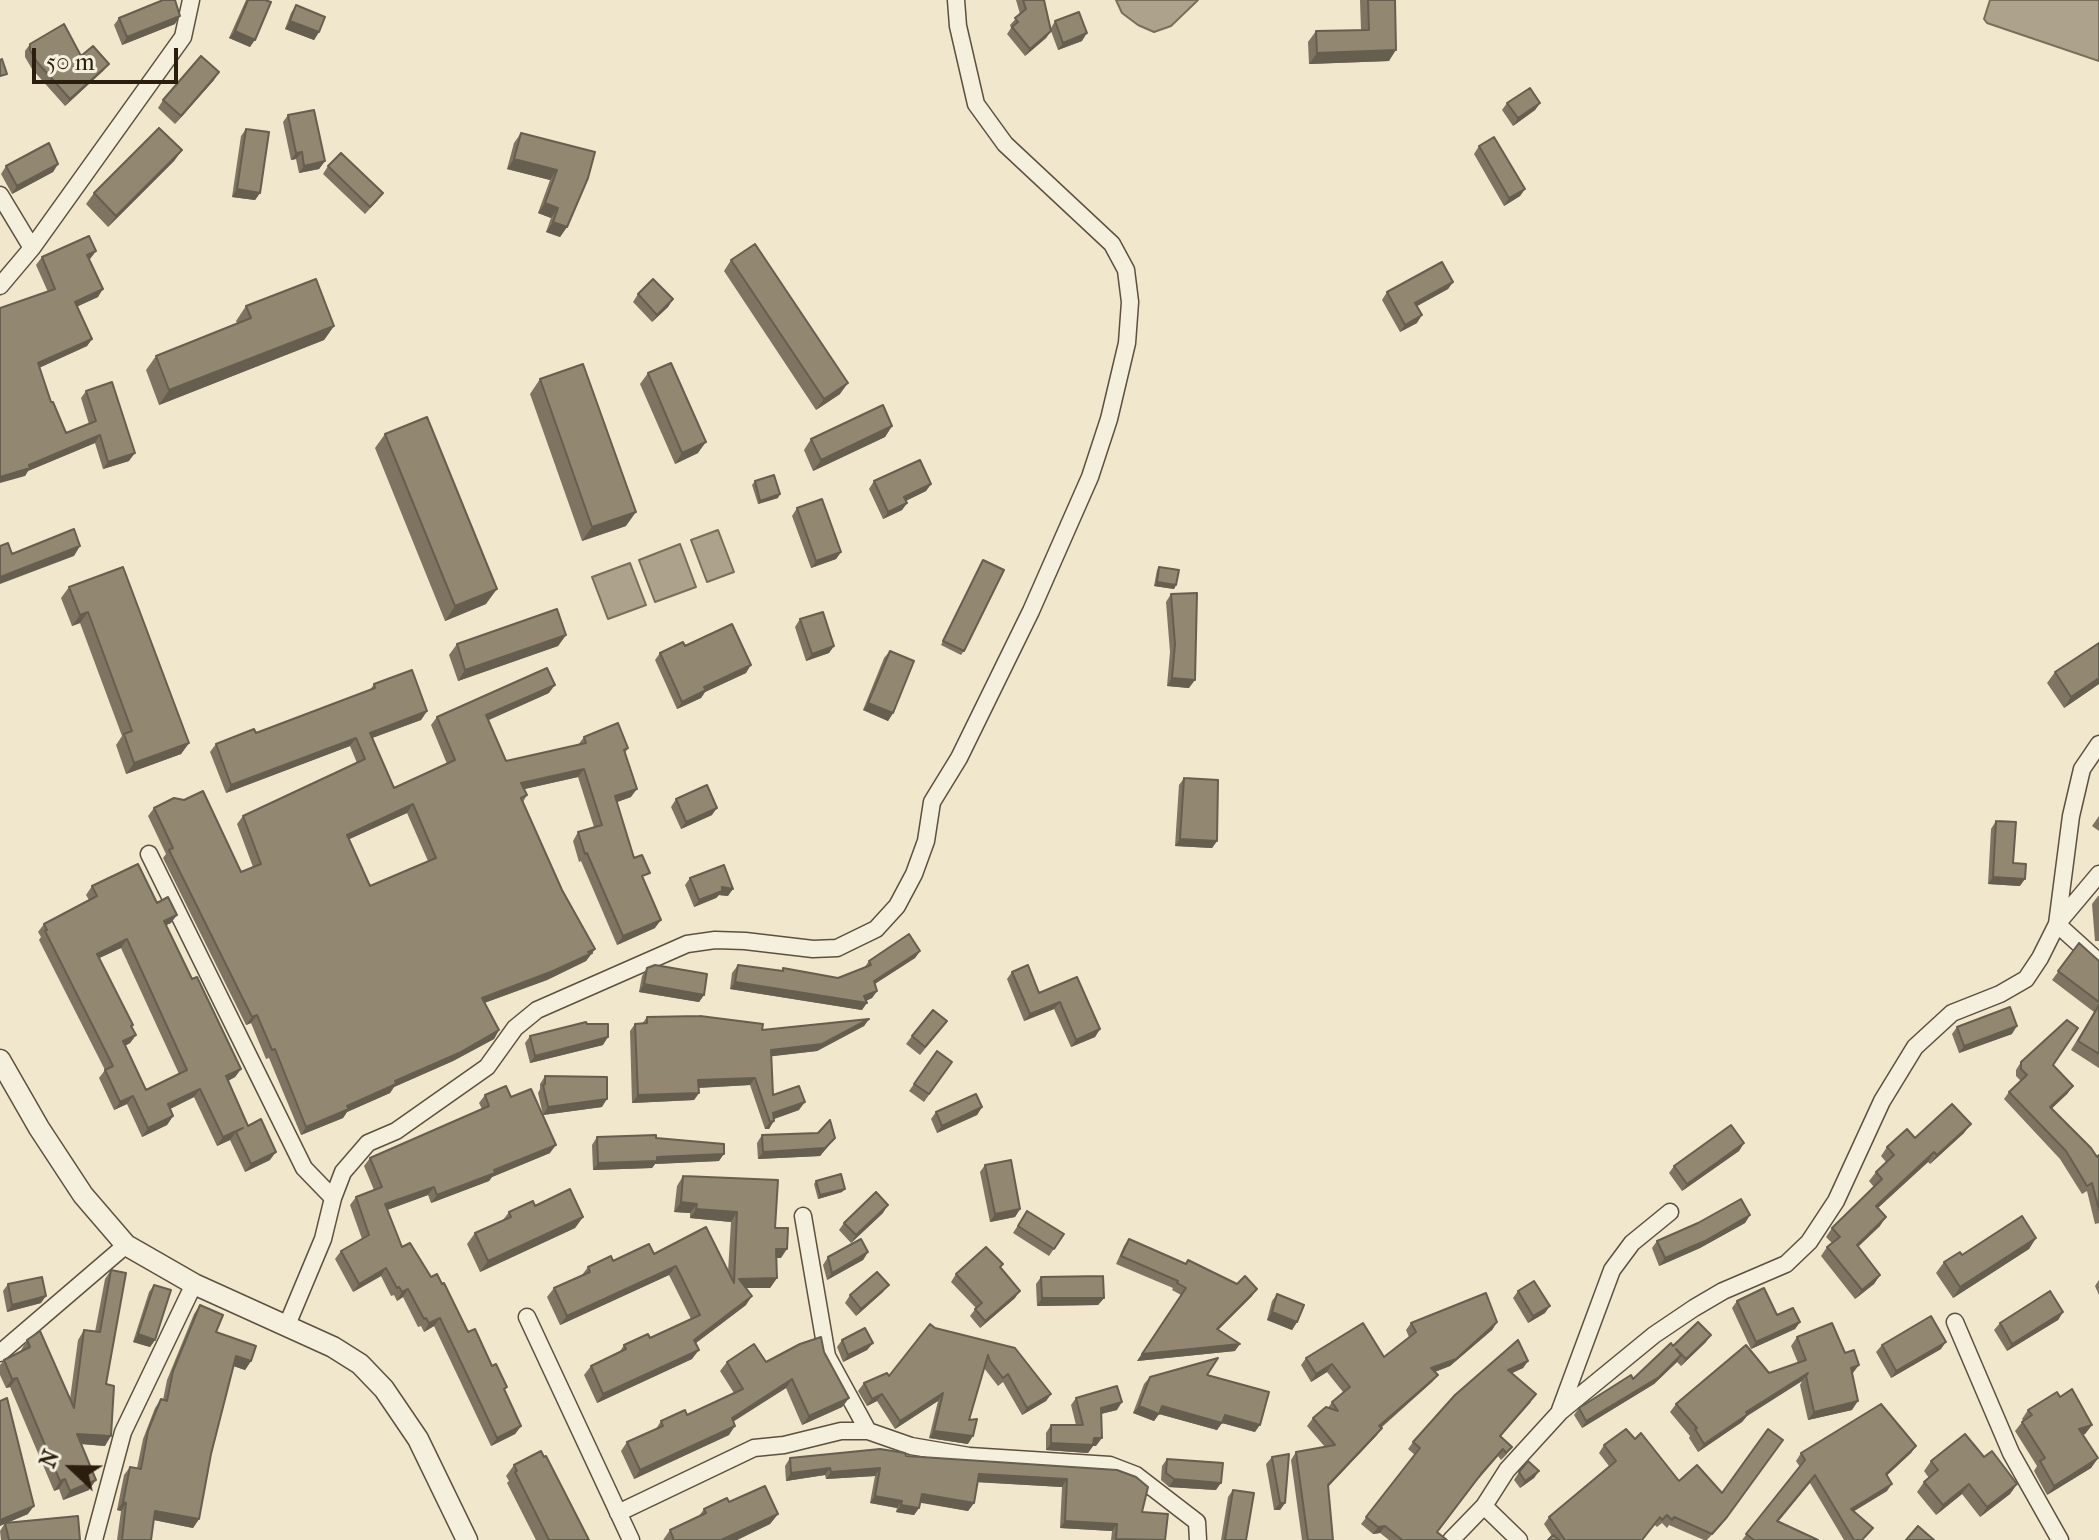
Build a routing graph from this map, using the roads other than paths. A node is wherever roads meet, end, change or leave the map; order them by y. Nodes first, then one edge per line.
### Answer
1 (191, 0) edge
2 (956, 0) edge
3 (0, 195) edge
4 (32, 248) junction
5 (0, 286) edge
6 (2099, 744) edge
7 (149, 854) dead end
8 (2099, 874) edge
9 (2057, 924) junction
10 (2099, 962) edge
11 (0, 1060) edge
12 (333, 1198) junction
13 (1670, 1212) dead end
14 (803, 1216) dead end
15 (126, 1245) junction
16 (194, 1284) junction
17 (527, 1317) dead end
18 (1955, 1322) dead end
19 (287, 1325) junction
20 (0, 1353) edge
21 (1560, 1412) junction
22 (868, 1431) junction
23 (1484, 1506) junction
24 (618, 1513) junction
25 (94, 1540) edge
26 (467, 1540) edge
27 (631, 1540) edge
28 (1198, 1540) edge
29 (1451, 1540) edge
30 (1519, 1540) edge
31 (2060, 1540) edge

1 - 4 street
2 - 12 street
3 - 4 street
4 - 5 street
6 - 9 street
7 - 12 street
8 - 9 street
9 - 10 street
9 - 21 street
11 - 15 street
12 - 19 street
13 - 21 street
14 - 22 street
15 - 16 street
15 - 20 street
16 - 19 street
16 - 25 street
17 - 24 street
18 - 31 street
19 - 26 street
21 - 23 street
22 - 24 street
22 - 28 street
23 - 29 street
23 - 30 street
24 - 27 street

